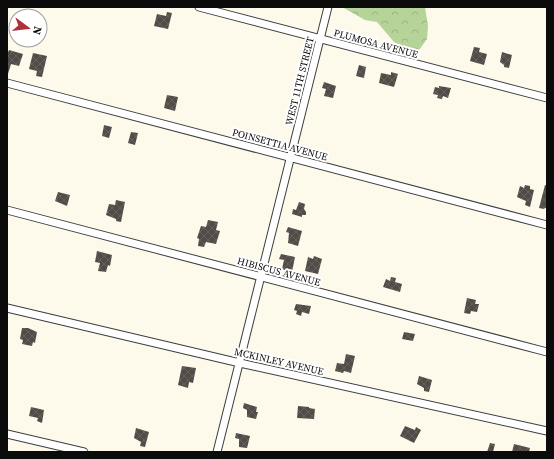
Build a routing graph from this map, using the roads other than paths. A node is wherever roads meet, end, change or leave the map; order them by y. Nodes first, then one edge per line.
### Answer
1 (199, 7) edge
2 (328, 7) edge
3 (320, 39) junction
4 (7, 83) edge
5 (547, 98) edge
6 (290, 157) junction
7 (7, 210) edge
8 (547, 225) edge
9 (261, 277) junction
10 (7, 308) edge
11 (547, 352) edge
12 (240, 363) junction
13 (547, 431) edge
14 (7, 434) edge
15 (84, 452) edge
16 (217, 452) edge

1 - 3 street, PLUMOSA AVENUE
2 - 3 street, WEST 11TH STREET
3 - 5 street, PLUMOSA AVENUE
3 - 6 street, WEST 11TH STREET
4 - 6 street, POINSETTIA AVENUE
6 - 8 street, POINSETTIA AVENUE
6 - 9 street, WEST 11TH STREET
7 - 9 street, HIBISCUS AVENUE
9 - 11 street, HIBISCUS AVENUE
9 - 12 street, WEST 11TH STREET
10 - 12 street, MCKINLEY AVENUE
12 - 13 street, MCKINLEY AVENUE
12 - 16 street, WEST 11TH STREET
14 - 15 street

